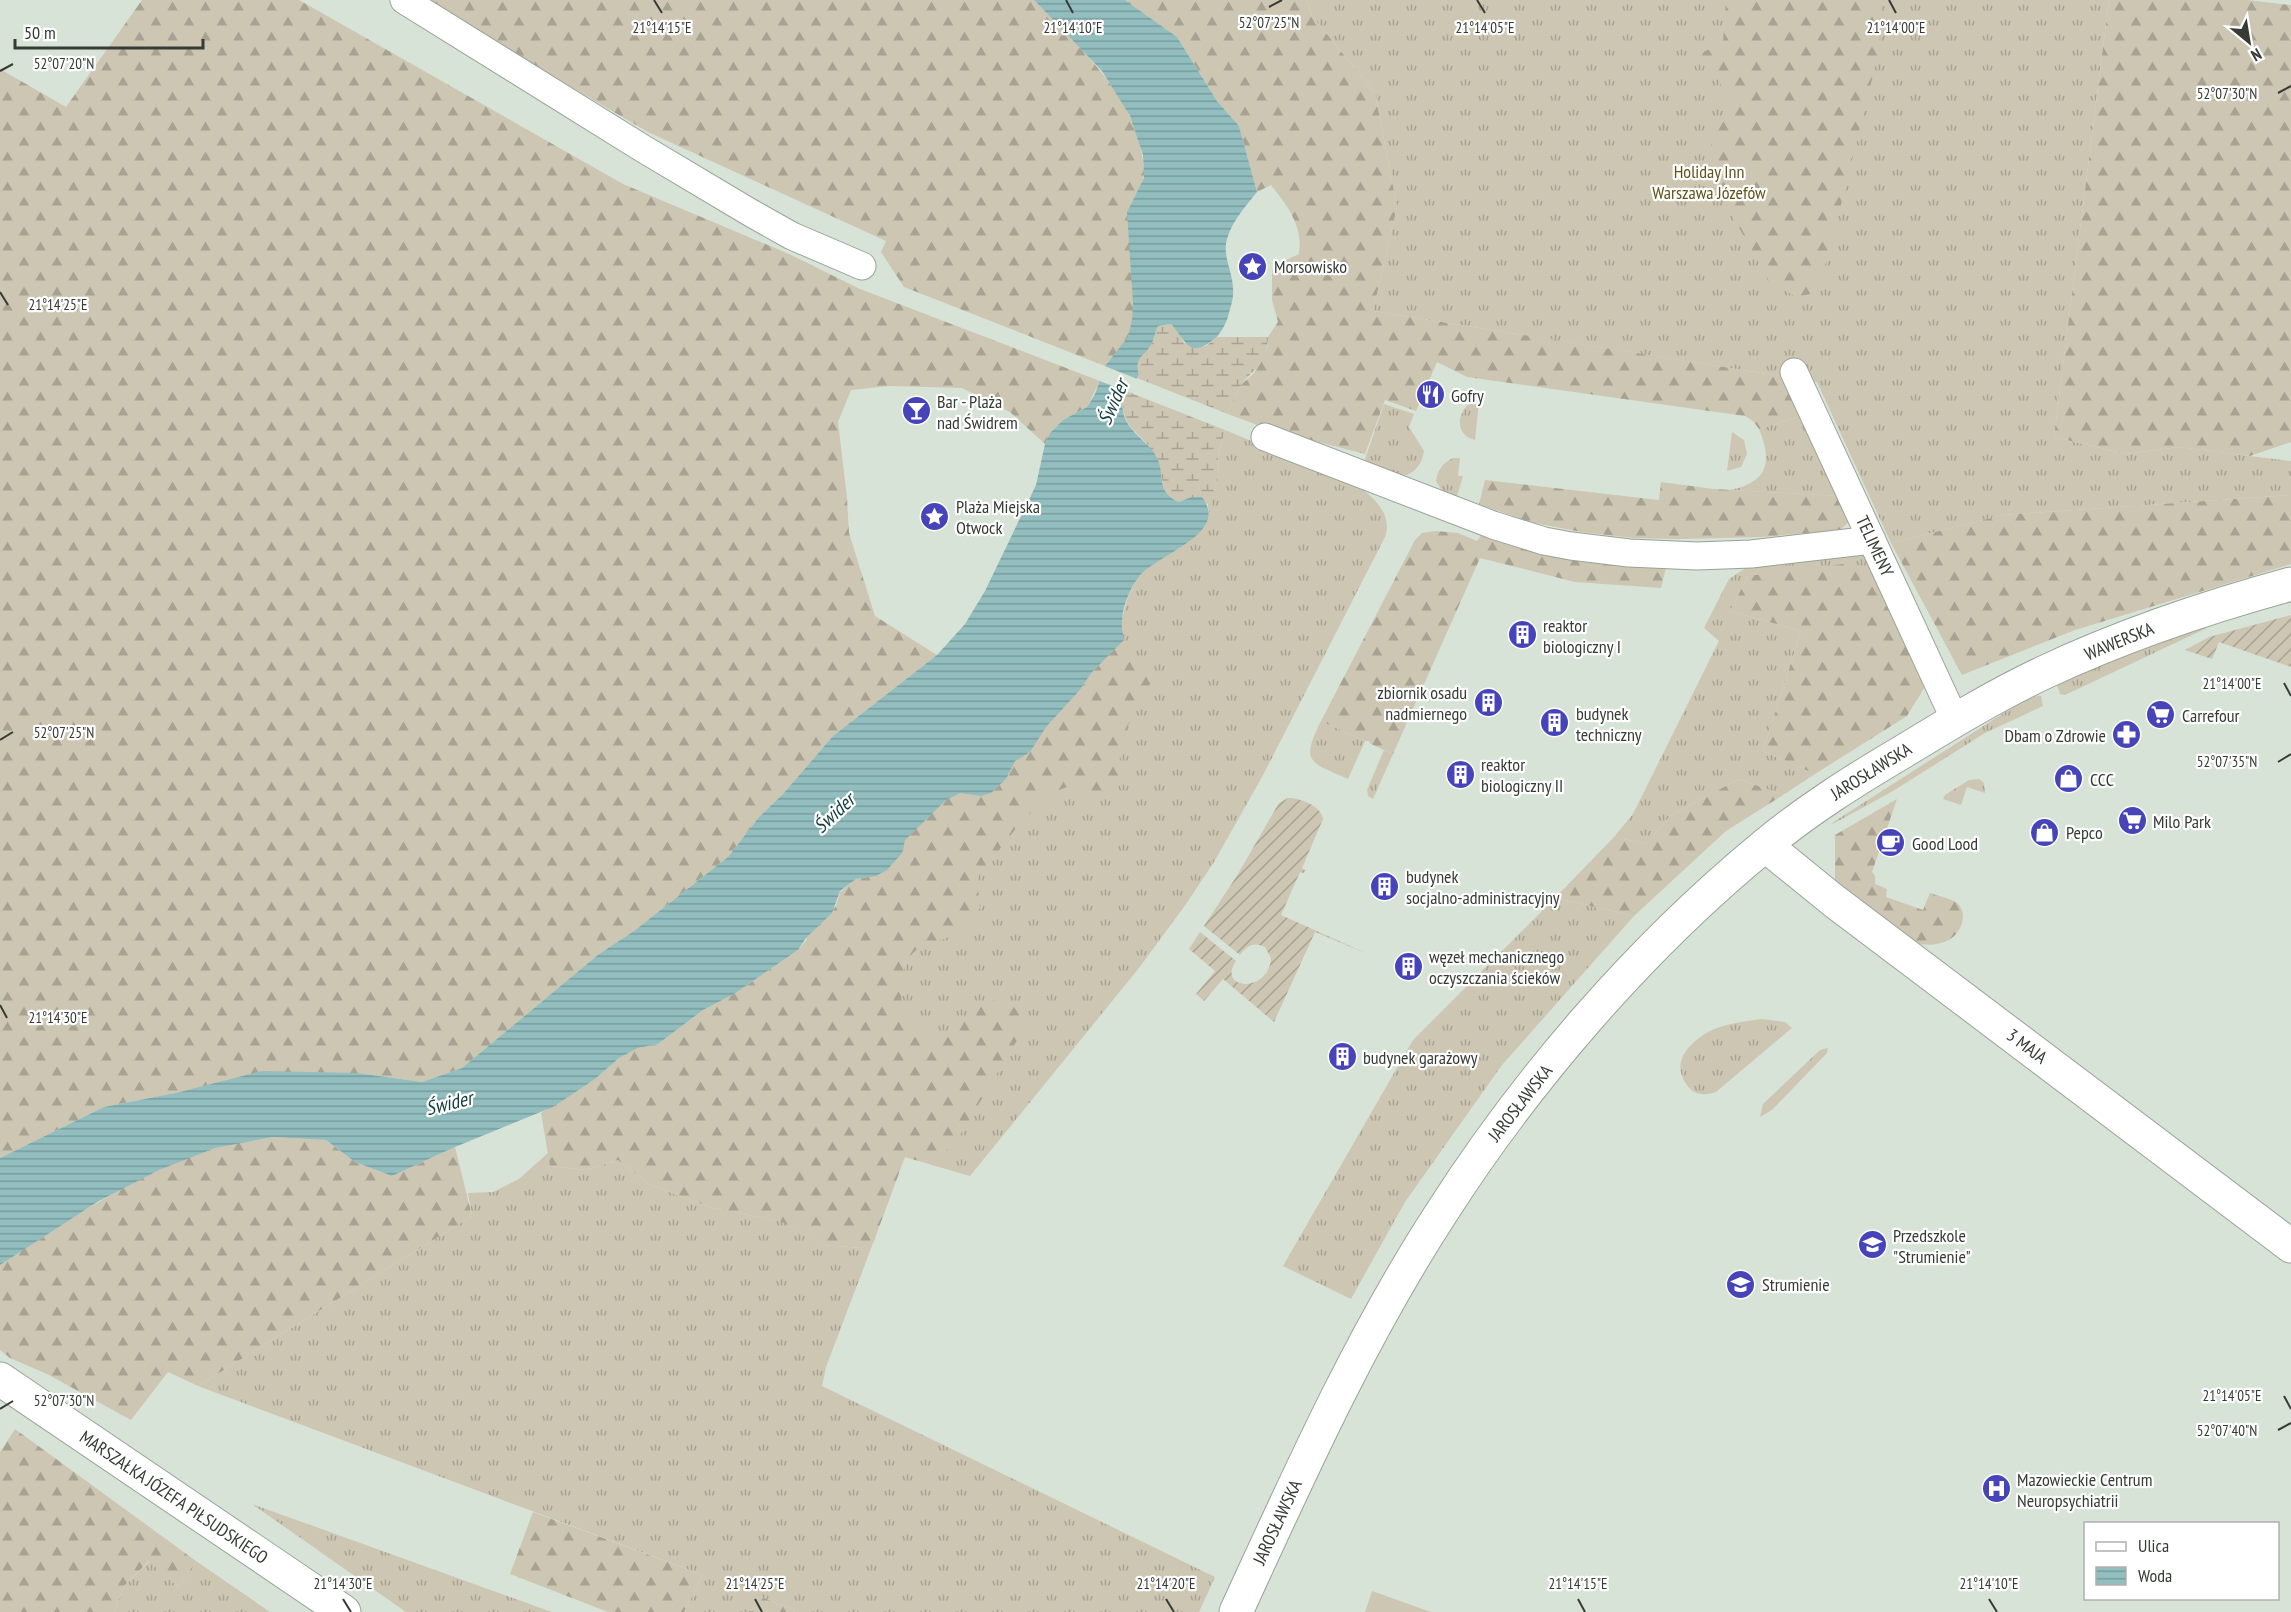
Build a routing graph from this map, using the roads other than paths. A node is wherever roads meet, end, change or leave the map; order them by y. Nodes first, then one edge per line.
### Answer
1 (404, 0) edge
2 (862, 266) dead end
3 (1794, 372) dead end
4 (1265, 437) dead end
5 (1872, 540) junction
6 (2291, 584) edge
7 (1955, 720) junction
8 (1765, 844) junction
9 (2291, 1245) edge
10 (2, 1380) edge
11 (344, 1612) edge
12 (1236, 1612) edge

1 - 2 street
3 - 5 street, TELIMENY
4 - 5 street
5 - 7 street, TELIMENY
6 - 7 main road, WAWERSKA
7 - 8 main road, JAROSŁAWSKA
8 - 9 main road, 3 MAJA
8 - 12 main road, JAROSŁAWSKA
10 - 11 main road, MARSZAŁKA JÓZEFA PIŁSUDSKIEGO

